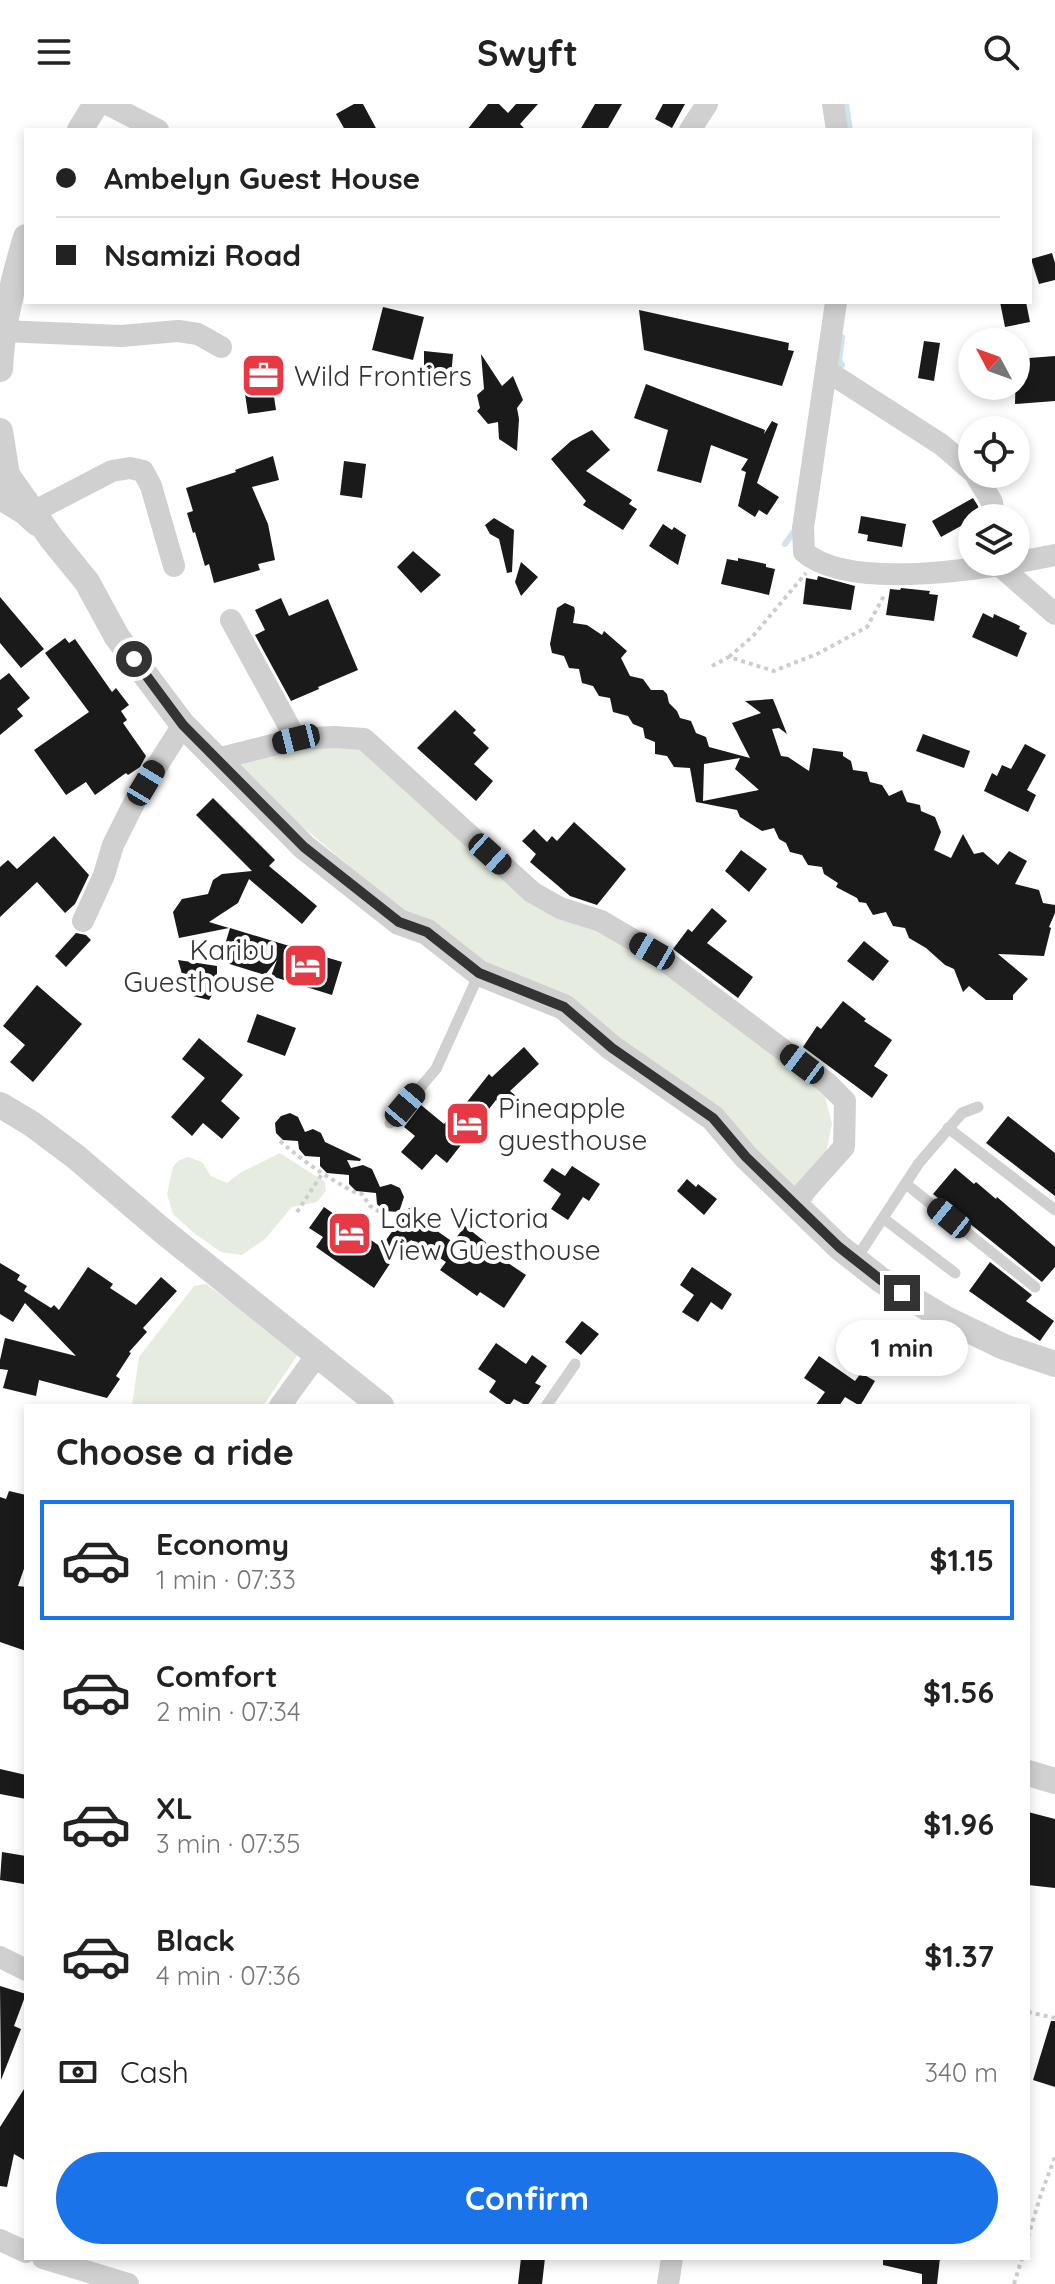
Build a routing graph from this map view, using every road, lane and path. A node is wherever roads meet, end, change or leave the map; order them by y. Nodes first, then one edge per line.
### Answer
1 (96, 104) edge
2 (107, 104) edge
3 (707, 104) edge
4 (833, 104) edge
5 (81, 128) edge
6 (154, 128) edge
7 (691, 128) edge
8 (837, 128) edge
9 (24, 244) edge
10 (836, 304) edge
11 (3, 331) junction
12 (221, 347) dead end
13 (0, 369) edge
14 (827, 371) junction
15 (0, 431) edge
16 (958, 458) edge
17 (2, 483) edge
18 (33, 512) junction
19 (52, 539) junction
20 (1055, 555) edge
21 (1030, 559) edge
22 (816, 562) junction
23 (174, 566) dead end
24 (958, 569) edge
25 (897, 576) junction
26 (1013, 576) edge
27 (1055, 614) edge
28 (231, 620) dead end
29 (729, 657) junction
30 (712, 666) dead end
31 (183, 725) junction
32 (296, 739) junction
33 (217, 759) junction
34 (83, 921) dead end
35 (479, 973) junction
36 (0, 1105) edge
37 (978, 1107) dead end
38 (390, 1123) dead end
39 (948, 1128) junction
40 (280, 1141) dead end
41 (322, 1174) junction
42 (906, 1184) junction
43 (794, 1203) junction
44 (1055, 1210) edge
45 (297, 1212) dead end
46 (383, 1214) dead end
47 (883, 1218) junction
48 (856, 1260) junction
49 (955, 1273) dead end
50 (1035, 1287) dead end
51 (317, 1355) junction
52 (575, 1364) dead end
53 (1055, 1364) edge
54 (281, 1404) edge
55 (378, 1404) edge
56 (547, 1404) edge
57 (1030, 1774) edge
58 (1055, 1781) edge
59 (0, 1957) edge
60 (24, 1969) edge
61 (1030, 2012) edge
62 (1055, 2018) edge
63 (1055, 2157) edge
64 (1030, 2230) edge
65 (0, 2240) edge
66 (24, 2251) edge
67 (50, 2260) edge
68 (672, 2260) edge
69 (1021, 2260) edge
70 (128, 2284) edge
71 (668, 2284) edge
72 (1014, 2284) edge

1 - 5 street
2 - 6 street
3 - 7 street
4 - 8 street
9 - 11 street
10 - 14 street
11 - 12 street
11 - 13 street
14 - 16 street
14 - 22 street
15 - 17 street
17 - 18 street
17 - 19 street
18 - 19 street
18 - 23 street
19 - 31 street
20 - 21 street
22 - 25 street
22 - 29 path
24 - 25 street
25 - 29 path
26 - 27 street
28 - 32 street
29 - 30 path
31 - 33 street
31 - 34 street
32 - 33 street
32 - 43 street
33 - 35 street
35 - 38 lane
35 - 43 street
36 - 51 street
37 - 39 lane
39 - 42 lane
39 - 44 lane
40 - 41 path
41 - 45 path
41 - 46 path
42 - 47 lane
42 - 50 lane
43 - 48 street
47 - 48 lane
47 - 49 lane
48 - 53 street
51 - 54 street
51 - 55 street
52 - 56 lane
57 - 58 street
59 - 60 street
61 - 62 path
63 - 64 path
65 - 66 street
67 - 70 street
68 - 71 street
69 - 72 path

